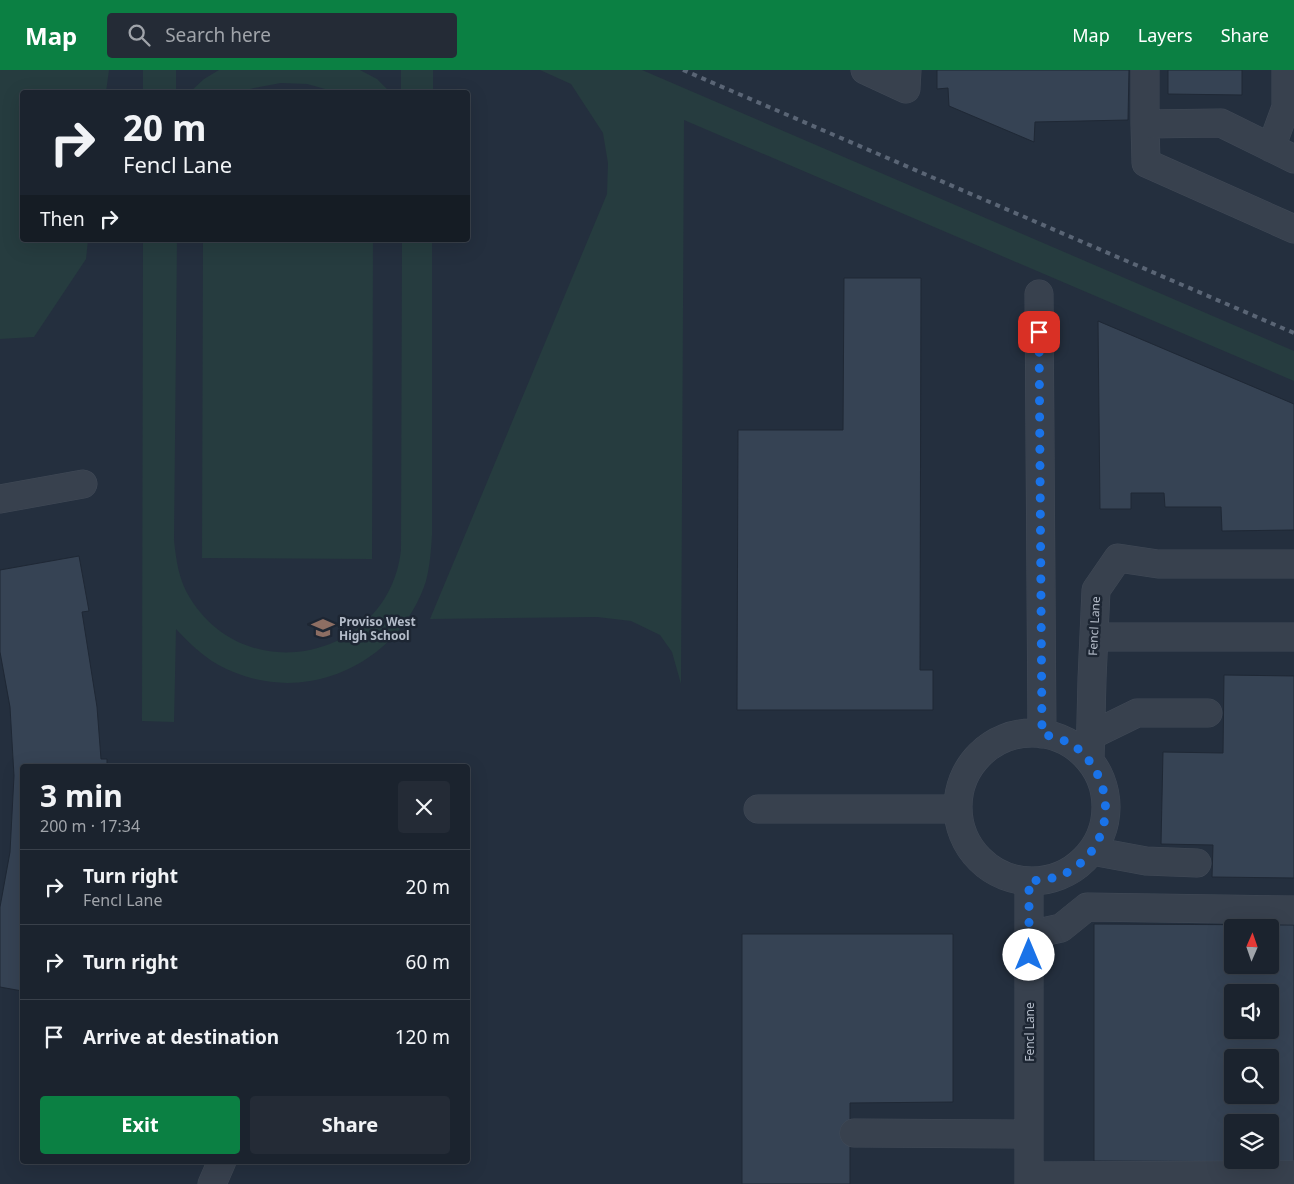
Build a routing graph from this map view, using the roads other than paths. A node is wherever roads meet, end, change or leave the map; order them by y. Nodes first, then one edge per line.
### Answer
1 (865, 70) edge
2 (906, 70) edge
3 (1144, 70) edge
4 (1286, 70) edge
5 (1145, 124) junction
6 (1283, 154) edge
7 (1294, 229) edge
8 (1039, 294) dead end
9 (83, 484) dead end
10 (0, 499) edge
11 (1294, 564) edge
12 (1094, 637) junction
13 (1294, 637) edge
14 (1208, 713) dead end
15 (1042, 734) junction
16 (1090, 748) junction
17 (758, 809) dead end
18 (958, 809) junction
19 (1092, 850) junction
20 (1198, 863) dead end
21 (1029, 881) junction
22 (1294, 910) edge
23 (1029, 935) junction
24 (854, 1133) dead end
25 (1029, 1134) junction
26 (221, 1164) edge
27 (1294, 1174) edge
28 (1029, 1180) edge
29 (212, 1184) edge

1 - 2 street
3 - 5 street
4 - 6 street
5 - 6 street
5 - 7 street
8 - 15 street
9 - 10 street
11 - 12 street, Fencl Lane
12 - 13 street
12 - 16 street, Fencl Lane
14 - 16 street
15 - 16 street
15 - 18 street
16 - 19 street
17 - 18 street
18 - 21 street
19 - 20 street
19 - 21 street
21 - 23 street, Fencl Lane
22 - 23 street
23 - 25 street, Fencl Lane
24 - 25 street
25 - 28 street, Fencl Lane
26 - 29 street
27 - 28 street

